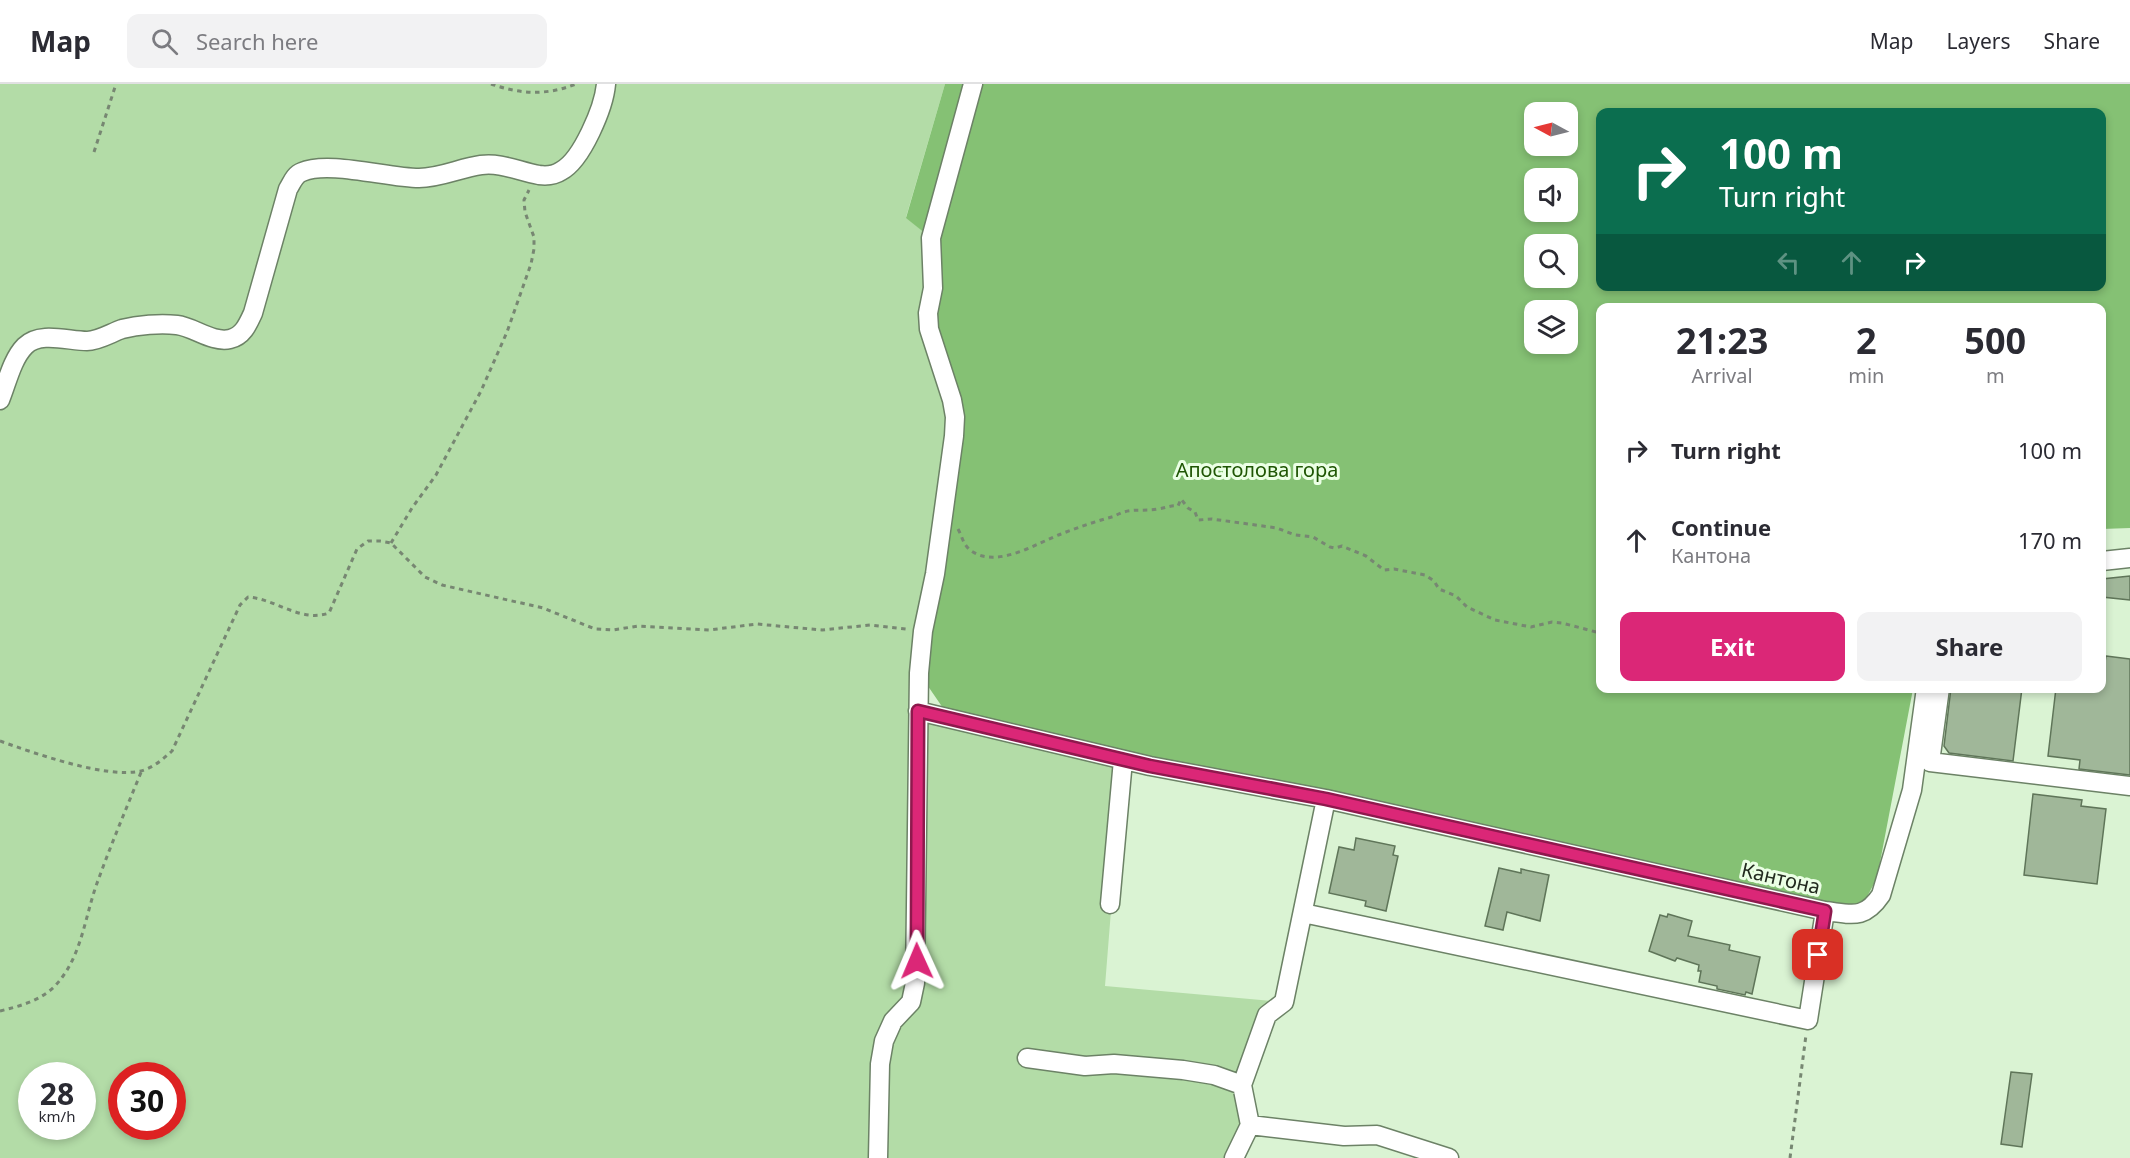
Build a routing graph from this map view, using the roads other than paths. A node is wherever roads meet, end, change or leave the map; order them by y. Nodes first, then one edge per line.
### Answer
1 (606, 84) edge
2 (973, 84) edge
3 (0, 400) edge
4 (2130, 558) edge
5 (2106, 561) edge
6 (1925, 693) edge
7 (1939, 693) edge
8 (918, 711) junction
9 (1123, 760) junction
10 (2130, 786) edge
11 (1326, 799) junction
12 (1110, 904) dead end
13 (1825, 911) junction
14 (1303, 913) junction
15 (1027, 1058) dead end
16 (1242, 1085) junction
17 (1250, 1125) junction
18 (878, 1158) edge
19 (1234, 1158) edge
20 (1449, 1158) edge

1 - 3 street
2 - 8 street
4 - 5 street
6 - 13 street
7 - 10 street
8 - 9 street, Кантона
8 - 18 street
9 - 11 street, Кантона
9 - 12 street
11 - 13 street, Кантона
11 - 14 street
13 - 14 street, Кантона
14 - 16 street
15 - 16 street
16 - 17 street
17 - 19 street
17 - 20 street

